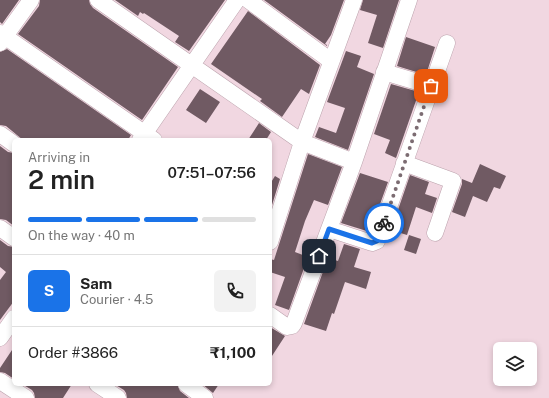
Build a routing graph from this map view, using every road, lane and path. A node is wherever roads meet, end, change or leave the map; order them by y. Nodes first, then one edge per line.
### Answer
1 (31, 0) edge
2 (98, 0) edge
3 (237, 0) edge
4 (248, 0) edge
5 (354, 0) edge
6 (409, 0) edge
7 (2, 38) edge
8 (447, 43) dead end
9 (331, 61) junction
10 (191, 65) junction
11 (384, 72) junction
12 (431, 86) junction
13 (0, 134) edge
14 (146, 138) edge
15 (302, 142) junction
16 (12, 143) edge
17 (354, 162) junction
18 (404, 164) junction
19 (274, 218) edge
20 (0, 228) edge
21 (329, 229) junction
22 (272, 230) edge
23 (435, 233) dead end
24 (12, 237) edge
25 (272, 316) edge
26 (0, 381) edge
27 (100, 386) edge
28 (189, 386) edge
29 (26, 398) edge
30 (118, 398) edge
31 (205, 398) edge

1 - 7 street
2 - 10 street
3 - 10 street
4 - 9 street
5 - 9 street
6 - 11 street
7 - 14 street
8 - 12 street
9 - 15 street
10 - 14 street
10 - 15 street
11 - 12 street
11 - 17 street
12 - 18 street
13 - 16 street
15 - 17 street
15 - 19 street
17 - 21 street
18 - 21 street
18 - 23 street
19 - 22 street
20 - 24 street
21 - 25 street
26 - 29 street
27 - 30 street
28 - 31 street

